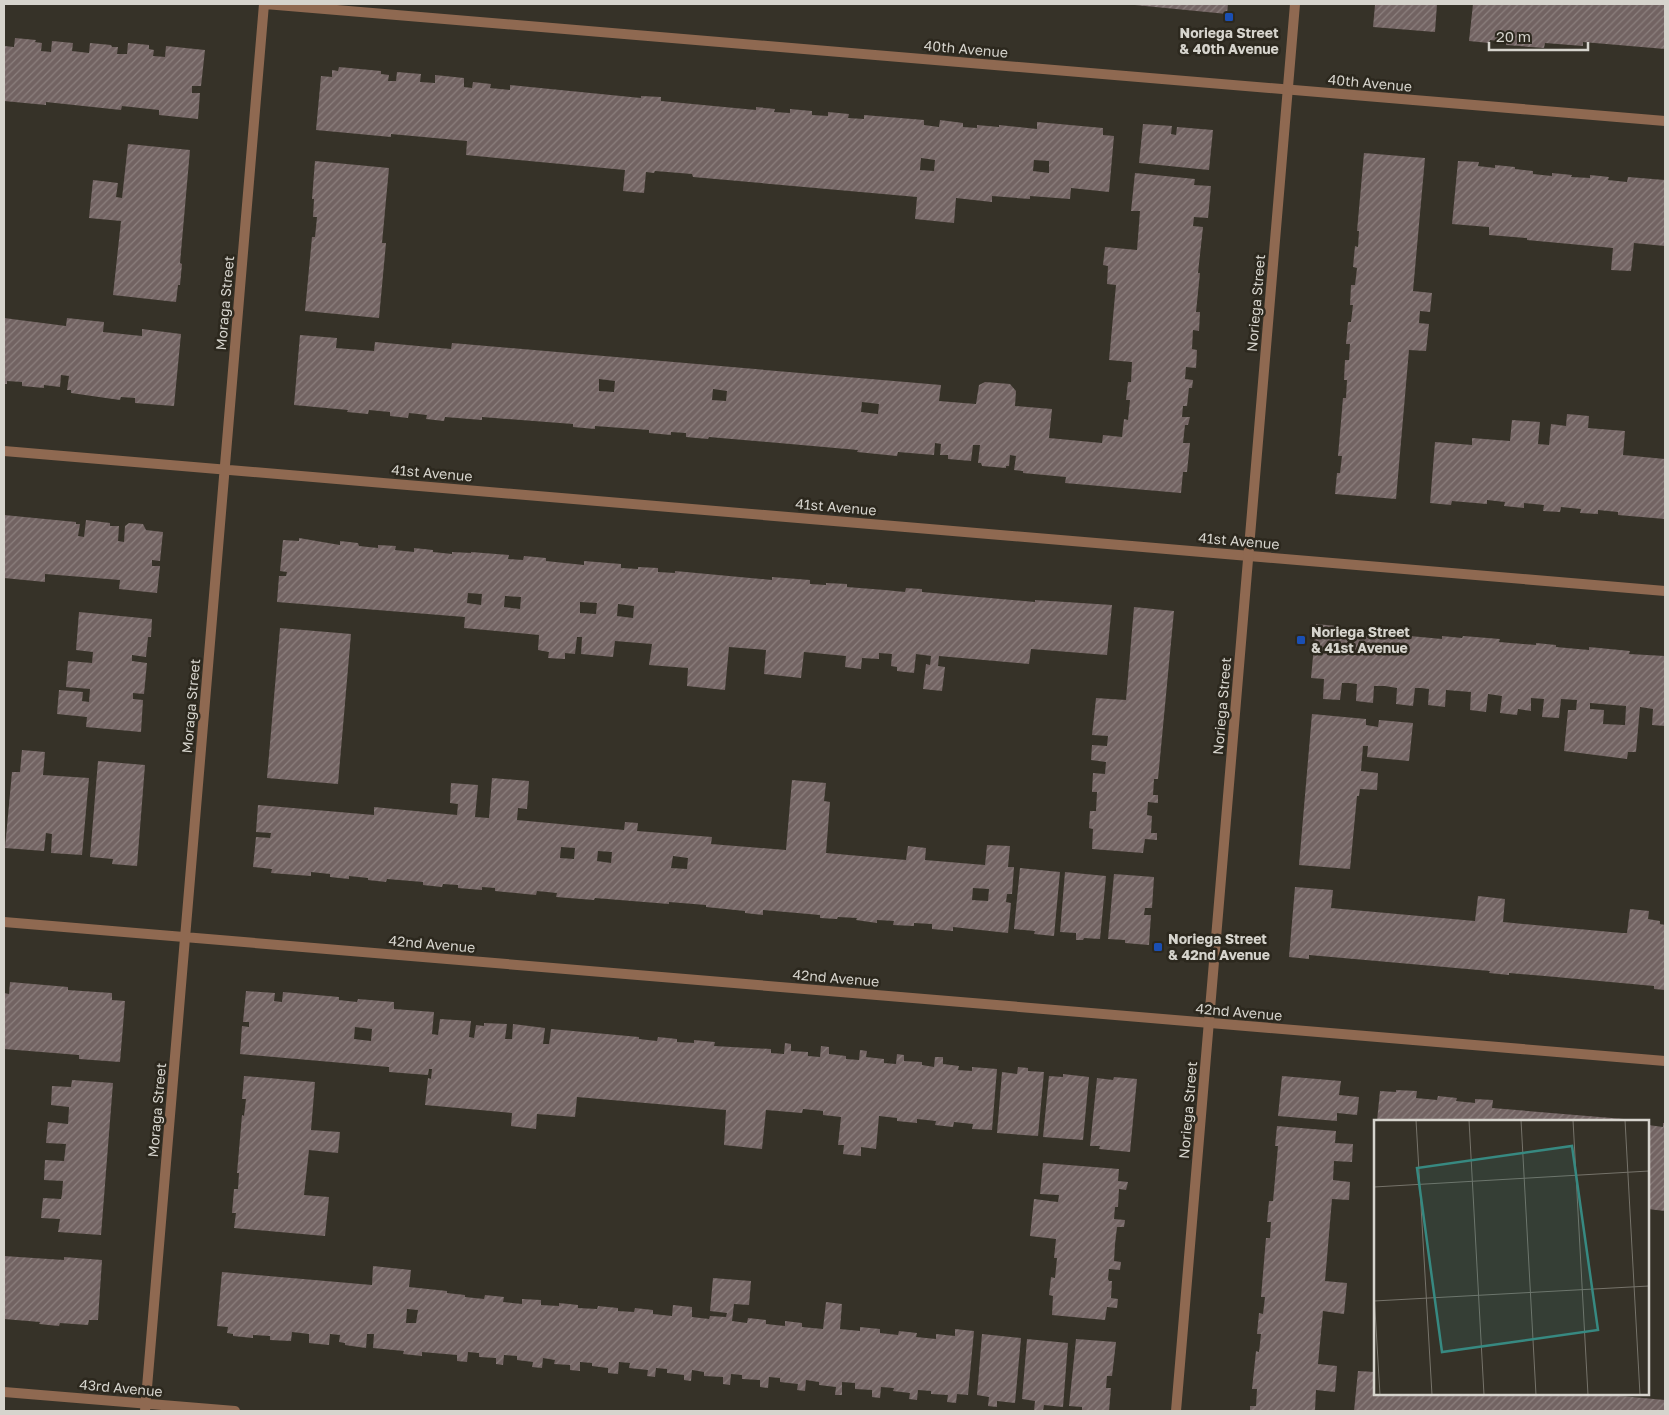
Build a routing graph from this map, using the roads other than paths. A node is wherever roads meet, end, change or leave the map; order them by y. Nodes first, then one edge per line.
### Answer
1 (265, 4) edge
2 (1295, 4) edge
3 (1288, 90) junction
4 (1665, 122) edge
5 (4, 451) edge
6 (225, 470) junction
7 (1249, 556) junction
8 (1665, 591) edge
9 (4, 922) edge
10 (185, 937) junction
11 (1209, 1023) junction
12 (1665, 1061) edge
13 (4, 1392) edge
14 (146, 1408) edge
15 (235, 1411) edge
16 (1176, 1411) edge

1 - 3 street, 40th Avenue
1 - 6 street, Moraga Street
2 - 3 street, Noriega Street
3 - 4 street, 40th Avenue
3 - 7 street, Noriega Street
5 - 6 street, 41st Avenue
6 - 7 street, 41st Avenue
6 - 10 street, Moraga Street
7 - 8 street, 41st Avenue
7 - 11 street, Noriega Street
9 - 10 street, 42nd Avenue
10 - 11 street, 42nd Avenue
10 - 14 street, Moraga Street
11 - 12 street, 42nd Avenue
11 - 16 street, Noriega Street
13 - 14 street, 43rd Avenue
14 - 15 street, 43rd Avenue

